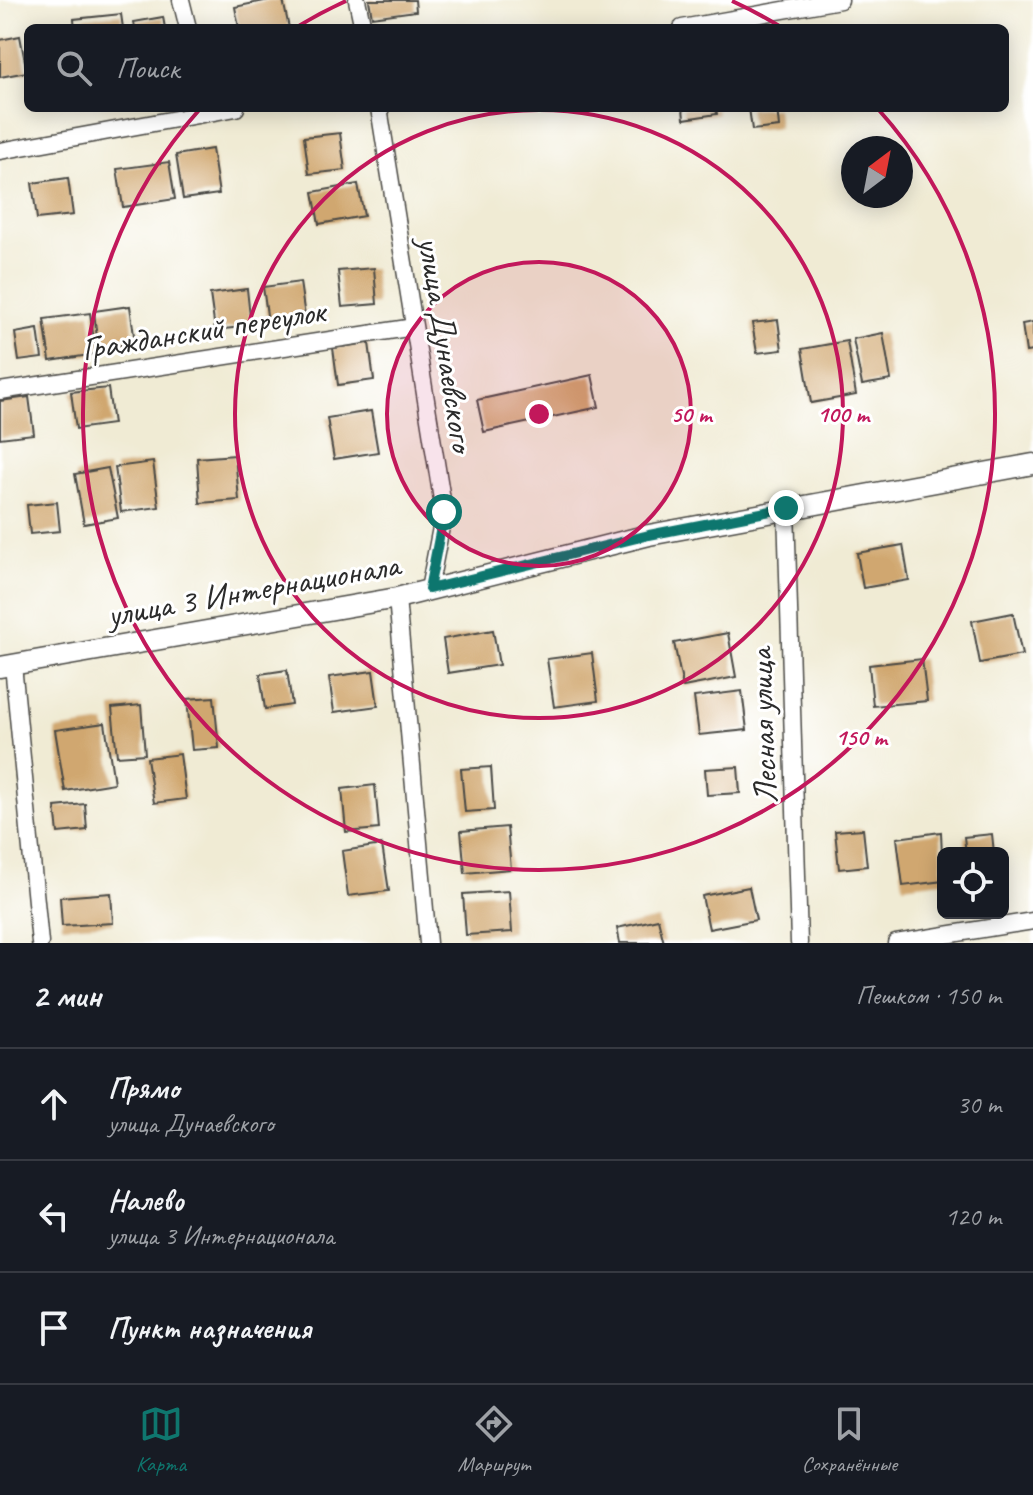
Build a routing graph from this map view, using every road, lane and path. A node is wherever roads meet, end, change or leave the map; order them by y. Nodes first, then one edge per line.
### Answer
1 (181, 0) edge
2 (357, 0) edge
3 (840, 0) edge
4 (187, 24) edge
5 (362, 24) edge
6 (705, 24) edge
7 (202, 112) edge
8 (380, 112) edge
9 (0, 151) edge
10 (414, 327) junction
11 (0, 391) edge
12 (1033, 464) edge
13 (786, 508) junction
14 (429, 589) junction
15 (397, 598) junction
16 (6, 666) edge
17 (1033, 921) edge
18 (40, 943) edge
19 (428, 943) edge
20 (799, 943) edge
21 (896, 943) edge

1 - 4 street
2 - 5 street
3 - 6 street
7 - 9 street
8 - 10 street, улица Дунаевского
10 - 11 street, Гражданский переулок
10 - 14 street, улица Дунаевского
12 - 13 street, улица 3 Интернационала
13 - 14 street, улица 3 Интернационала
13 - 20 street, Лесная улица
14 - 15 street, улица 3 Интернационала
15 - 16 street, улица 3 Интернационала
15 - 19 street
16 - 18 street
17 - 21 street

